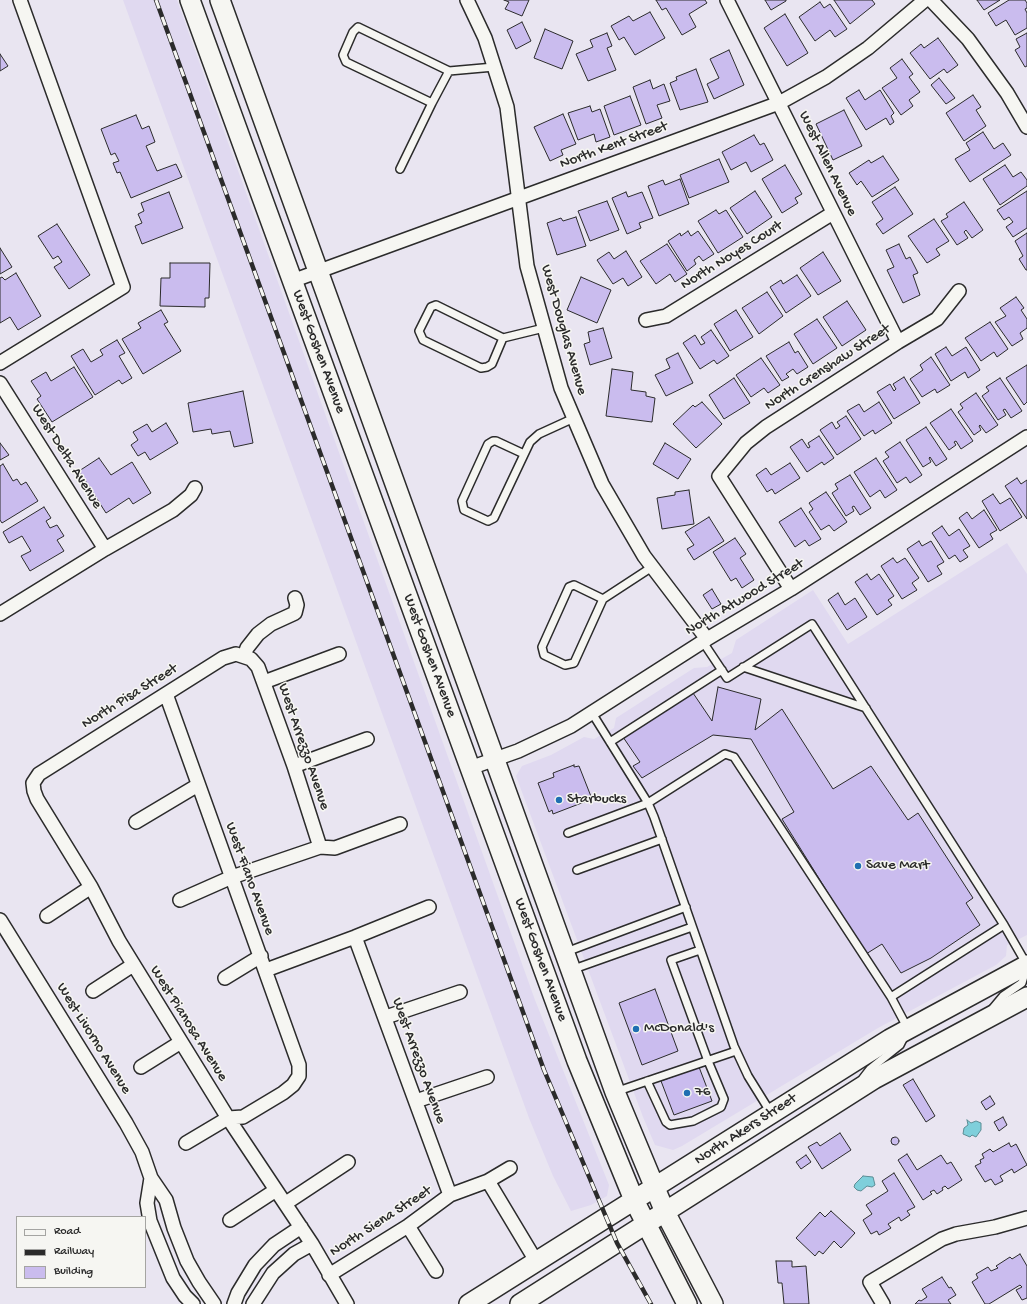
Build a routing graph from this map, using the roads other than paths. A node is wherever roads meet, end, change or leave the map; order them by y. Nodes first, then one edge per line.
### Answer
1 (20, 0) edge
2 (190, 0) edge
3 (220, 0) edge
4 (467, 0) edge
5 (727, 0) edge
6 (925, 0) edge
7 (931, 0) edge
8 (494, 67) junction
9 (448, 71) junction
10 (432, 103) junction
11 (779, 103) junction
12 (1027, 127) edge
13 (400, 169) dead end
14 (518, 198) junction
15 (833, 213) junction
16 (318, 270) junction
17 (292, 281) junction
18 (958, 291) dead end
19 (646, 320) dead end
20 (544, 328) junction
21 (503, 338) junction
22 (898, 342) junction
23 (0, 362) edge
24 (0, 383) edge
25 (574, 418) junction
26 (1027, 438) edge
27 (524, 454) junction
28 (195, 488) dead end
29 (105, 549) junction
30 (652, 567) junction
31 (791, 589) junction
32 (295, 598) dead end
33 (603, 599) junction
34 (0, 614) edge
35 (705, 640) junction
36 (339, 654) dead end
37 (248, 658) junction
38 (743, 667) junction
39 (722, 670) junction
40 (264, 682) junction
41 (166, 694) junction
42 (866, 708) junction
43 (592, 713) junction
44 (367, 739) dead end
45 (610, 742) junction
46 (494, 760) junction
47 (294, 766) junction
48 (470, 768) junction
49 (33, 783) joint
50 (198, 785) junction
51 (648, 803) junction
52 (136, 822) dead end
53 (400, 824) dead end
54 (492, 828) junction
55 (568, 832) dead end
56 (662, 839) junction
57 (320, 847) junction
58 (577, 870) dead end
59 (232, 877) junction
60 (91, 887) junction
61 (180, 900) dead end
62 (429, 907) dead end
63 (686, 907) junction
64 (47, 916) dead end
65 (0, 920) edge
66 (1004, 926) junction
67 (692, 927) junction
68 (356, 937) junction
69 (700, 950) junction
70 (261, 956) junction
71 (568, 961) junction
72 (133, 965) junction
73 (1027, 965) edge
74 (266, 970) junction
75 (225, 978) dead end
76 (93, 990) dead end
77 (460, 992) dead end
78 (891, 997) junction
79 (1027, 997) edge
80 (386, 1017) junction
81 (981, 1022) junction
82 (908, 1028) junction
83 (181, 1042) junction
84 (736, 1051) junction
85 (708, 1060) junction
86 (141, 1067) dead end
87 (487, 1076) dead end
88 (648, 1081) junction
89 (615, 1092) junction
90 (850, 1094) junction
91 (416, 1101) junction
92 (771, 1114) junction
93 (228, 1118) junction
94 (186, 1144) dead end
95 (348, 1162) dead end
96 (510, 1168) dead end
97 (151, 1178) junction
98 (488, 1181) junction
99 (654, 1188) junction
100 (276, 1190) junction
101 (450, 1195) junction
102 (634, 1200) junction
103 (286, 1203) junction
104 (665, 1212) junction
105 (1027, 1218) edge
106 (230, 1220) dead end
107 (645, 1225) junction
108 (408, 1226) junction
109 (301, 1227) junction
110 (312, 1244) junction
111 (536, 1261) junction
112 (436, 1270) dead end
113 (329, 1275) junction
114 (193, 1304) edge
115 (214, 1304) edge
116 (234, 1304) edge
117 (253, 1304) edge
118 (347, 1304) edge
119 (469, 1304) edge
120 (520, 1304) edge
121 (687, 1304) edge
122 (713, 1304) edge
123 (883, 1304) edge

1 - 23 street
2 - 17 main road, West Goshen Avenue
3 - 16 main road, West Goshen Avenue
4 - 8 street, West Douglas Avenue
5 - 11 street, West Allen Avenue
6 - 11 street, North Kent Street
7 - 12 street
8 - 9 lane
8 - 14 street, West Douglas Avenue
9 - 10 lane
9 - 10 lane
10 - 13 lane
11 - 14 street, North Kent Street
11 - 15 street, West Allen Avenue
14 - 16 street, North Kent Street
14 - 20 street, West Douglas Avenue
15 - 19 street, North Noyes Court
15 - 22 street, West Allen Avenue
16 - 17 street, North Kent Street
16 - 46 main road, West Goshen Avenue
17 - 48 main road, West Goshen Avenue
18 - 22 street, North Crenshaw Street
20 - 21 lane
20 - 25 street, West Douglas Avenue
21 - 21 lane
22 - 31 street, North Crenshaw Street
24 - 29 street, West Delta Avenue
25 - 27 lane
25 - 30 street, West Douglas Avenue
26 - 31 street, North Atwood Street
27 - 27 lane
28 - 29 street
29 - 34 street
30 - 33 lane
30 - 35 street, West Douglas Avenue
31 - 35 street, North Atwood Street
32 - 37 street
33 - 33 lane
35 - 39 lane
35 - 43 street, North Atwood Street
36 - 40 street
37 - 40 street, West Arrezzo Avenue
37 - 41 street, North Pisa Street
38 - 39 lane
38 - 42 lane
38 - 42 lane
39 - 45 lane
40 - 47 street, West Arrezzo Avenue
41 - 49 street, North Pisa Street
41 - 50 street, West Fiano Avenue
42 - 66 lane
43 - 45 lane
43 - 46 street, North Atwood Street
44 - 47 street
45 - 51 lane
46 - 48 street, North Atwood Street
46 - 71 main road, West Goshen Avenue
47 - 57 street, West Arrezzo Avenue
48 - 54 main road, West Goshen Avenue
49 - 60 street, West Pianosa Avenue
50 - 52 street
50 - 59 street, West Fiano Avenue
51 - 55 lane
51 - 56 lane
51 - 78 lane
53 - 57 street
54 - 71 main road
54 - 102 main road, West Goshen Avenue
56 - 58 lane
56 - 63 lane
57 - 59 street
59 - 61 street
59 - 70 street, West Fiano Avenue
60 - 64 street
60 - 72 street, West Pianosa Avenue
62 - 68 street
63 - 67 lane
63 - 71 lane
65 - 97 street, West Livorno Avenue
66 - 73 lane
66 - 78 lane
67 - 69 lane
67 - 71 lane
68 - 74 street
68 - 80 street, West Arrezzo Avenue
69 - 84 lane
69 - 85 lane
70 - 74 street, West Fiano Avenue
70 - 75 street
71 - 89 main road, West Goshen Avenue
72 - 76 street
72 - 83 street, West Pianosa Avenue
73 - 81 lane
73 - 82 main road, North Akers Street
74 - 93 street, West Fiano Avenue
77 - 80 street
78 - 82 lane
79 - 81 main road, North Akers Street
80 - 91 street, West Arrezzo Avenue
81 - 90 main road, North Akers Street
82 - 90 lane
82 - 92 main road, North Akers Street
83 - 86 street
83 - 93 street, West Pianosa Avenue
84 - 85 lane
84 - 92 lane
85 - 88 lane
85 - 88 lane
87 - 91 street
88 - 89 lane
89 - 99 main road, West Goshen Avenue
90 - 104 main road, North Akers Street
91 - 101 street, West Arrezzo Avenue
92 - 99 main road, North Akers Street
93 - 94 street
93 - 100 street, West Pianosa Avenue
95 - 103 street
96 - 98 street, North Siena Street
97 - 114 street, West Livorno Avenue
97 - 115 street, West Livorno Avenue
98 - 101 street, North Siena Street
98 - 111 street
99 - 102 main road, North Akers Street
99 - 104 main road, West Goshen Avenue
100 - 103 street, West Pianosa Avenue
100 - 106 street
101 - 108 street, North Siena Street
102 - 107 main road, West Goshen Avenue
102 - 111 main road, North Akers Street
103 - 109 street, West Pianosa Avenue
104 - 107 main road, North Akers Street
104 - 122 main road, West Goshen Avenue
105 - 123 street
107 - 120 main road, North Akers Street
107 - 121 main road, West Goshen Avenue
108 - 112 street
108 - 113 street, North Siena Street
109 - 110 street, West Pianosa Avenue
109 - 116 street
110 - 113 street, West Pianosa Avenue
110 - 117 street
111 - 119 main road, North Akers Street
113 - 118 street, West Pianosa Avenue

